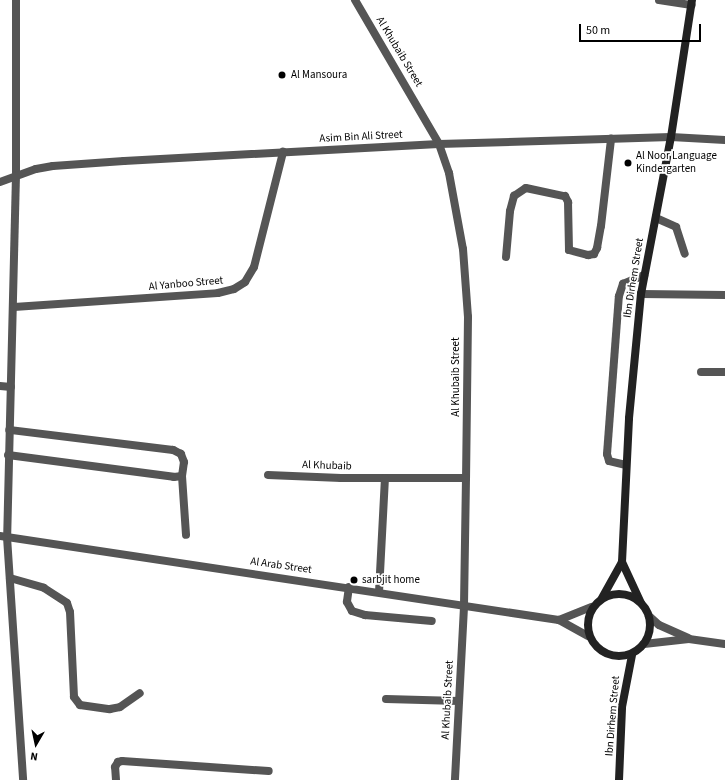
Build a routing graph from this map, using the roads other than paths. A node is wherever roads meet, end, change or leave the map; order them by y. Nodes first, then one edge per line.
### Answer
1 (16, 0) edge
2 (355, 0) edge
3 (659, 0) edge
4 (692, 2) edge
5 (671, 137) junction
6 (611, 139) junction
7 (725, 140) edge
8 (439, 144) junction
9 (283, 152) junction
10 (16, 175) junction
11 (0, 182) edge
12 (656, 218) junction
13 (685, 254) dead end
14 (506, 257) dead end
15 (644, 275) junction
16 (641, 294) junction
17 (725, 295) edge
18 (14, 307) junction
19 (701, 372) dead end
20 (725, 372) edge
21 (0, 386) edge
22 (11, 387) junction
23 (9, 430) junction
24 (8, 455) junction
25 (626, 465) junction
26 (268, 475) dead end
27 (182, 476) junction
28 (385, 478) junction
29 (466, 478) junction
30 (186, 535) dead end
31 (4, 537) edge
32 (622, 562) junction
33 (10, 578) junction
34 (349, 587) junction
35 (379, 592) junction
36 (602, 598) junction
37 (643, 605) junction
38 (464, 607) junction
39 (592, 607) junction
40 (649, 616) junction
41 (559, 620) junction
42 (432, 621) dead end
43 (588, 636) junction
44 (688, 639) junction
45 (644, 644) junction
46 (725, 644) edge
47 (632, 655) junction
48 (140, 693) dead end
49 (386, 699) dead end
50 (459, 701) junction
51 (269, 771) dead end
52 (22, 780) edge
53 (116, 780) edge
54 (455, 780) edge
55 (619, 780) edge

1 - 10 street
2 - 8 street, Al Khubaib Street
3 - 4 street
4 - 5 street, Ibn Dirhem Street
5 - 6 street, Asim Bin Ali Street
5 - 7 street, Asim Bin Ali Street
5 - 12 street, Ibn Dirhem Street
6 - 8 street, Asim Bin Ali Street
6 - 14 street
8 - 9 street, Asim Bin Ali Street
8 - 29 street, Al Khubaib Street
9 - 10 street, Asim Bin Ali Street
9 - 18 street, Al Yanboo Street
10 - 11 street, Asim Bin Ali Street
10 - 18 street
12 - 13 street
12 - 15 street, Ibn Dirhem Street
15 - 16 street, Ibn Dirhem Street
15 - 25 street
16 - 17 street
16 - 25 street, Ibn Dirhem Street
18 - 22 street
19 - 20 street
21 - 22 street
22 - 23 street
23 - 24 street
23 - 27 street
24 - 27 street
24 - 31 street
25 - 32 street, Ibn Dirhem Street
26 - 28 street, Al Khubaib
27 - 30 street
28 - 29 street, Al Khubaib
28 - 35 street
29 - 38 street, Al Khubaib Street
31 - 33 street
31 - 34 street, Al Arab Street
32 - 36 street, Ibn Dirhem Street
32 - 37 street, Ibn Dirhem Street
33 - 48 street
33 - 52 street
34 - 35 street, Al Arab Street
34 - 42 street
35 - 38 street, Al Arab Street
36 - 37 street
36 - 39 street
37 - 40 street
38 - 41 street, Al Arab Street
38 - 50 street, Al Khubaib Street
39 - 41 street, Al Arab Street
39 - 43 street
40 - 44 street
40 - 45 street
41 - 43 street, Al Arab Street
43 - 47 street
44 - 45 street
44 - 46 street
45 - 47 street
47 - 55 street, Ibn Dirhem Street
49 - 50 street
50 - 54 street, Al Khubaib Street
51 - 53 street

